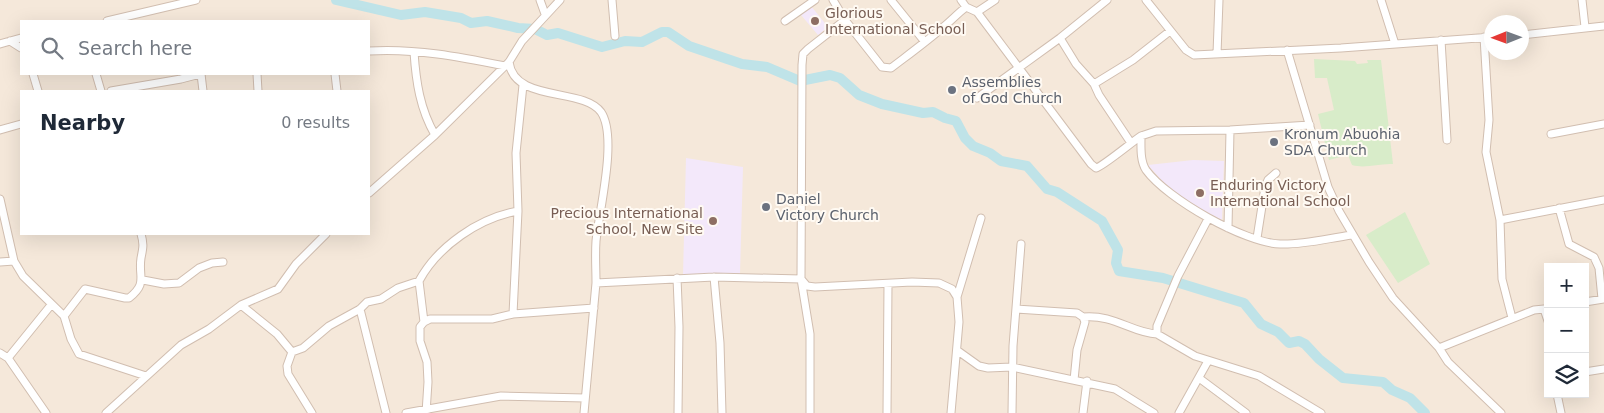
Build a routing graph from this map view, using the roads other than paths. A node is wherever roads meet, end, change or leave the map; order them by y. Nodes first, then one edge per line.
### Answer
1 (196, 0) edge
2 (540, 0) edge
3 (560, 0) edge
4 (612, 0) edge
5 (815, 0) edge
6 (833, 0) edge
7 (891, 0) edge
8 (961, 0) edge
9 (996, 0) edge
10 (1106, 0) edge
11 (1146, 0) edge
12 (1218, 0) edge
13 (1381, 0) edge
14 (1582, 0) edge
15 (966, 8) junction
16 (977, 12) junction
17 (545, 14) junction
18 (111, 20) edge
19 (845, 20) junction
20 (786, 21) dead end
21 (1604, 26) edge
22 (1586, 27) junction
23 (1170, 31) junction
24 (1529, 35) edge
25 (615, 36) dead end
26 (1484, 37) edge
27 (20, 38) edge
28 (1060, 38) junction
29 (1441, 40) junction
30 (10, 41) junction
31 (925, 42) junction
32 (0, 44) edge
33 (1395, 44) junction
34 (20, 47) edge
35 (1287, 50) junction
36 (370, 51) edge
37 (414, 52) junction
38 (1217, 54) junction
39 (1488, 60) edge
40 (507, 64) junction
41 (1019, 66) junction
42 (33, 75) edge
43 (96, 75) edge
44 (195, 75) edge
45 (200, 75) edge
46 (257, 75) edge
47 (334, 75) edge
48 (1094, 84) junction
49 (523, 85) junction
50 (38, 90) edge
51 (101, 90) edge
52 (116, 90) edge
53 (203, 90) edge
54 (258, 90) edge
55 (337, 90) edge
56 (978, 98) dead end
57 (1604, 124) edge
58 (20, 125) edge
59 (1310, 125) junction
60 (0, 130) edge
61 (1230, 130) junction
62 (1552, 134) dead end
63 (435, 135) junction
64 (1141, 136) junction
65 (1447, 140) dead end
66 (1131, 143) junction
67 (1276, 173) dead end
68 (370, 192) edge
69 (0, 199) edge
70 (1604, 200) edge
71 (1559, 208) junction
72 (518, 211) junction
73 (982, 218) dead end
74 (1208, 219) junction
75 (1500, 220) junction
76 (1228, 228) junction
77 (141, 235) edge
78 (325, 235) edge
79 (1352, 235) junction
80 (1257, 238) junction
81 (1022, 244) dead end
82 (14, 261) junction
83 (0, 262) edge
84 (223, 262) dead end
85 (714, 277) junction
86 (676, 278) junction
87 (801, 279) junction
88 (142, 280) junction
89 (419, 281) junction
90 (596, 283) junction
91 (888, 284) junction
92 (957, 298) junction
93 (1603, 299) edge
94 (1589, 301) edge
95 (51, 305) junction
96 (241, 305) junction
97 (594, 308) junction
98 (1016, 309) junction
99 (1544, 309) edge
100 (360, 310) junction
101 (513, 314) junction
102 (64, 316) junction
103 (1083, 317) junction
104 (1512, 318) junction
105 (424, 322) junction
106 (1157, 334) junction
107 (1439, 348) junction
108 (958, 351) junction
109 (292, 352) junction
110 (0, 353) edge
111 (8, 358) junction
112 (1208, 361) junction
113 (1012, 367) junction
114 (1604, 369) edge
115 (1589, 371) edge
116 (146, 376) junction
117 (1199, 378) junction
118 (1074, 380) junction
119 (1087, 382) junction
120 (585, 398) junction
121 (1559, 398) edge
122 (426, 411) edge
123 (46, 413) edge
124 (106, 413) edge
125 (312, 413) edge
126 (386, 413) edge
127 (406, 413) edge
128 (584, 413) edge
129 (678, 413) edge
130 (722, 413) edge
131 (810, 413) edge
132 (886, 413) edge
133 (950, 413) edge
134 (1012, 413) edge
135 (1082, 413) edge
136 (1154, 413) edge
137 (1179, 413) edge
138 (1246, 413) edge
139 (1321, 413) edge
140 (1501, 413) edge
141 (1561, 413) edge

1 - 18 street
2 - 17 street
3 - 17 street
4 - 25 street
5 - 20 street
6 - 19 street
7 - 31 street
8 - 15 street
9 - 16 street
10 - 28 street
11 - 23 street
12 - 38 street
13 - 33 street
14 - 22 street
15 - 16 street
15 - 31 street
16 - 41 street
17 - 40 street
19 - 31 street
19 - 87 street
21 - 22 street
22 - 24 street
23 - 38 street
23 - 48 street
26 - 29 street
27 - 30 street
28 - 41 street
28 - 48 street
29 - 33 street
29 - 65 street
30 - 32 street
30 - 34 street
33 - 35 street
35 - 38 street
35 - 59 street
36 - 37 street
37 - 40 street
37 - 63 street
39 - 75 street
40 - 49 street
40 - 63 street
41 - 56 street
41 - 66 street
42 - 50 street
43 - 51 street
44 - 52 street
45 - 53 street
46 - 54 street
47 - 55 street
48 - 66 street
49 - 72 street
49 - 90 street
57 - 62 street
58 - 60 street
59 - 61 street
59 - 79 street
61 - 64 street
61 - 76 street
63 - 68 street
64 - 66 street
64 - 74 street
67 - 80 street
69 - 82 street
70 - 71 street
71 - 75 street
71 - 93 street
72 - 89 street
72 - 101 street
73 - 92 street
74 - 76 street
74 - 106 street
75 - 104 street
76 - 80 street
77 - 88 street
78 - 96 street
79 - 80 street
79 - 107 street
81 - 98 street
82 - 83 street
82 - 95 street
84 - 88 street
85 - 86 street
85 - 87 street
85 - 130 street
86 - 90 street
86 - 129 street
87 - 91 street
87 - 131 street
88 - 102 street
89 - 100 street
89 - 105 street
90 - 97 street
91 - 92 street
91 - 132 street
92 - 108 street
93 - 94 street
95 - 102 street
95 - 111 street
96 - 109 street
96 - 116 street
97 - 101 street
97 - 120 street
98 - 103 street
98 - 113 street
99 - 104 street
100 - 109 street
100 - 126 street
101 - 105 street
102 - 116 street
103 - 106 street
103 - 118 street
104 - 107 street
105 - 122 street
106 - 112 street
107 - 140 street
108 - 113 street
108 - 133 street
109 - 125 street
110 - 111 street
111 - 123 street
112 - 117 street
112 - 139 street
113 - 118 street
113 - 134 street
114 - 115 street
116 - 124 street
117 - 137 street
117 - 138 street
118 - 119 street
119 - 135 street
119 - 136 street
120 - 122 street
120 - 128 street
121 - 141 street
122 - 127 street

